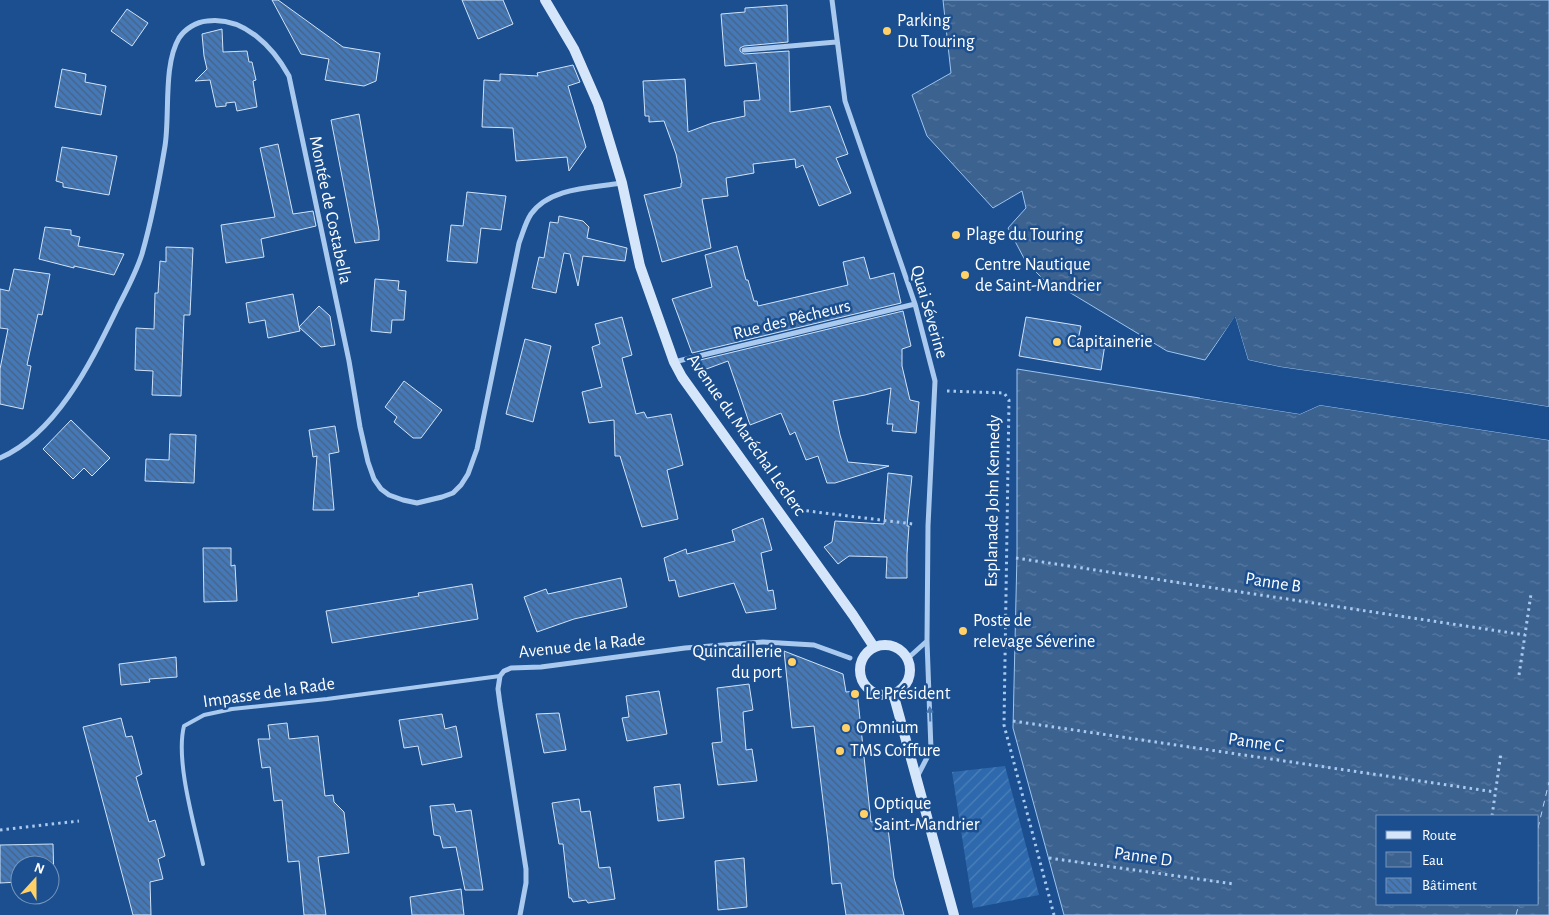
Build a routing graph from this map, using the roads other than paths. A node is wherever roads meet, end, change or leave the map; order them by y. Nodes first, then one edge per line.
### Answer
1 (545, 0) edge
2 (832, 0) edge
3 (836, 42) junction
4 (744, 50) dead end
5 (622, 183) junction
6 (915, 304) junction
7 (674, 362) junction
8 (0, 458) edge
9 (927, 641) junction
10 (874, 648) junction
11 (850, 658) dead end
12 (907, 659) junction
13 (500, 676) junction
14 (893, 693) junction
15 (917, 777) junction
16 (203, 864) dead end
17 (520, 915) edge
18 (954, 915) edge

1 - 5 main road, Avenue du Maréchal Leclerc
2 - 3 street, Quai Séverine
3 - 4 street
3 - 6 street, Quai Séverine
5 - 7 main road, Avenue du Maréchal Leclerc
5 - 8 street, Montée de Costabella
6 - 7 street, Rue des Pêcheurs
6 - 9 street, Quai Séverine
7 - 10 main road, Avenue du Maréchal Leclerc
9 - 12 street
15 -> 9 street, Quai Séverine
10 - 12 main road
10 - 14 main road
11 - 13 street, Avenue de la Rade
12 - 14 main road
13 - 16 lane, Impasse de la Rade
13 - 17 street, Avenue de la Rade
14 - 15 main road
15 - 18 main road

